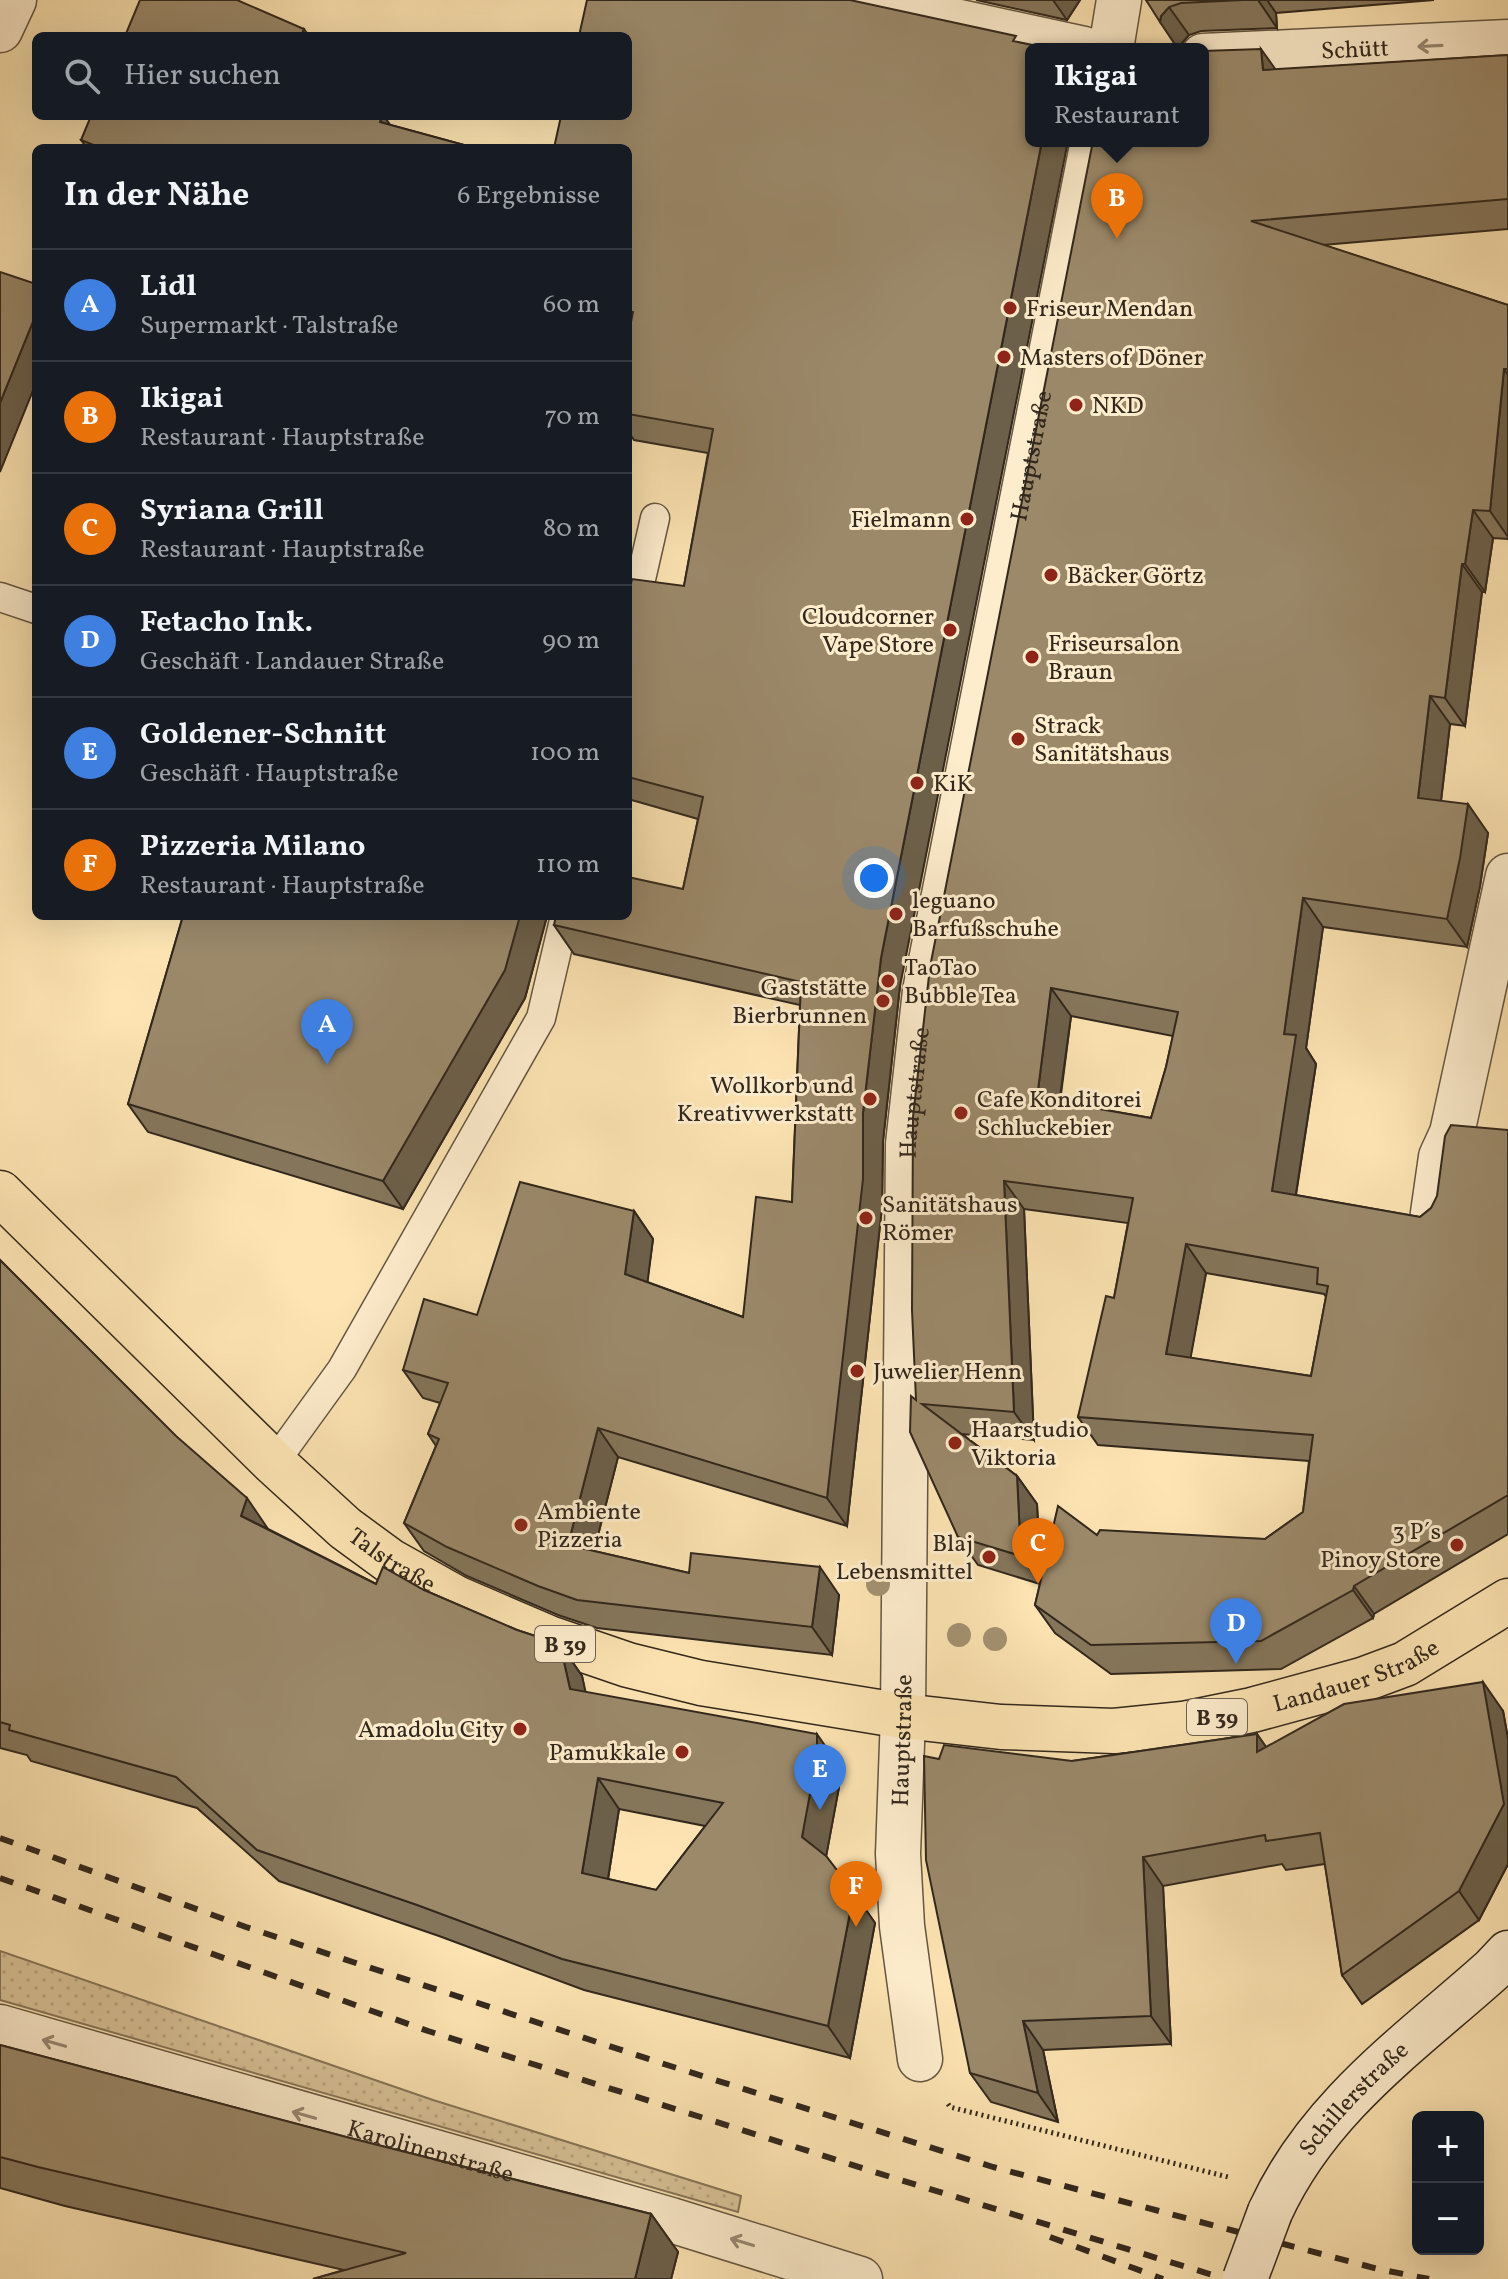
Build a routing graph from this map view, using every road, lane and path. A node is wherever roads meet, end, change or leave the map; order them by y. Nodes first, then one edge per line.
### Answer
1 (14, 0) edge
2 (858, 0) edge
3 (1119, 0) edge
4 (0, 30) edge
5 (1508, 42) edge
6 (1056, 43) edge
7 (1112, 43) edge
8 (1209, 56) edge
9 (1092, 147) edge
10 (655, 518) dead end
11 (0, 597) edge
12 (32, 608) edge
13 (632, 619) edge
14 (1508, 876) edge
15 (564, 920) edge
16 (0, 1193) edge
17 (1432, 1220) edge
18 (274, 1463) junction
19 (1508, 1601) edge
20 (903, 1716) junction
21 (1508, 1953) edge
22 (0, 2027) edge
23 (920, 2059) joint
24 (1275, 2201) junction
25 (812, 2272) edge
26 (860, 2279) edge
27 (1245, 2279) edge

1 - 4 street
2 - 6 street
3 - 7 street
5 -> 8 street, Schütt
9 - 20 street, Hauptstraße
10 - 13 lane
11 - 12 lane
14 - 17 street
15 - 18 lane
16 - 18 main road, Talstraße / B 39
18 - 20 main road, Talstraße / B 39
19 - 20 main road, Landauer Straße / B 39
20 - 23 street, Hauptstraße
21 - 24 street, Schillerstraße
25 -> 22 street, Karolinenstraße
23 - 24 path
24 - 27 street, Schillerstraße, bridge
25 - 26 street, Karolinenstraße

